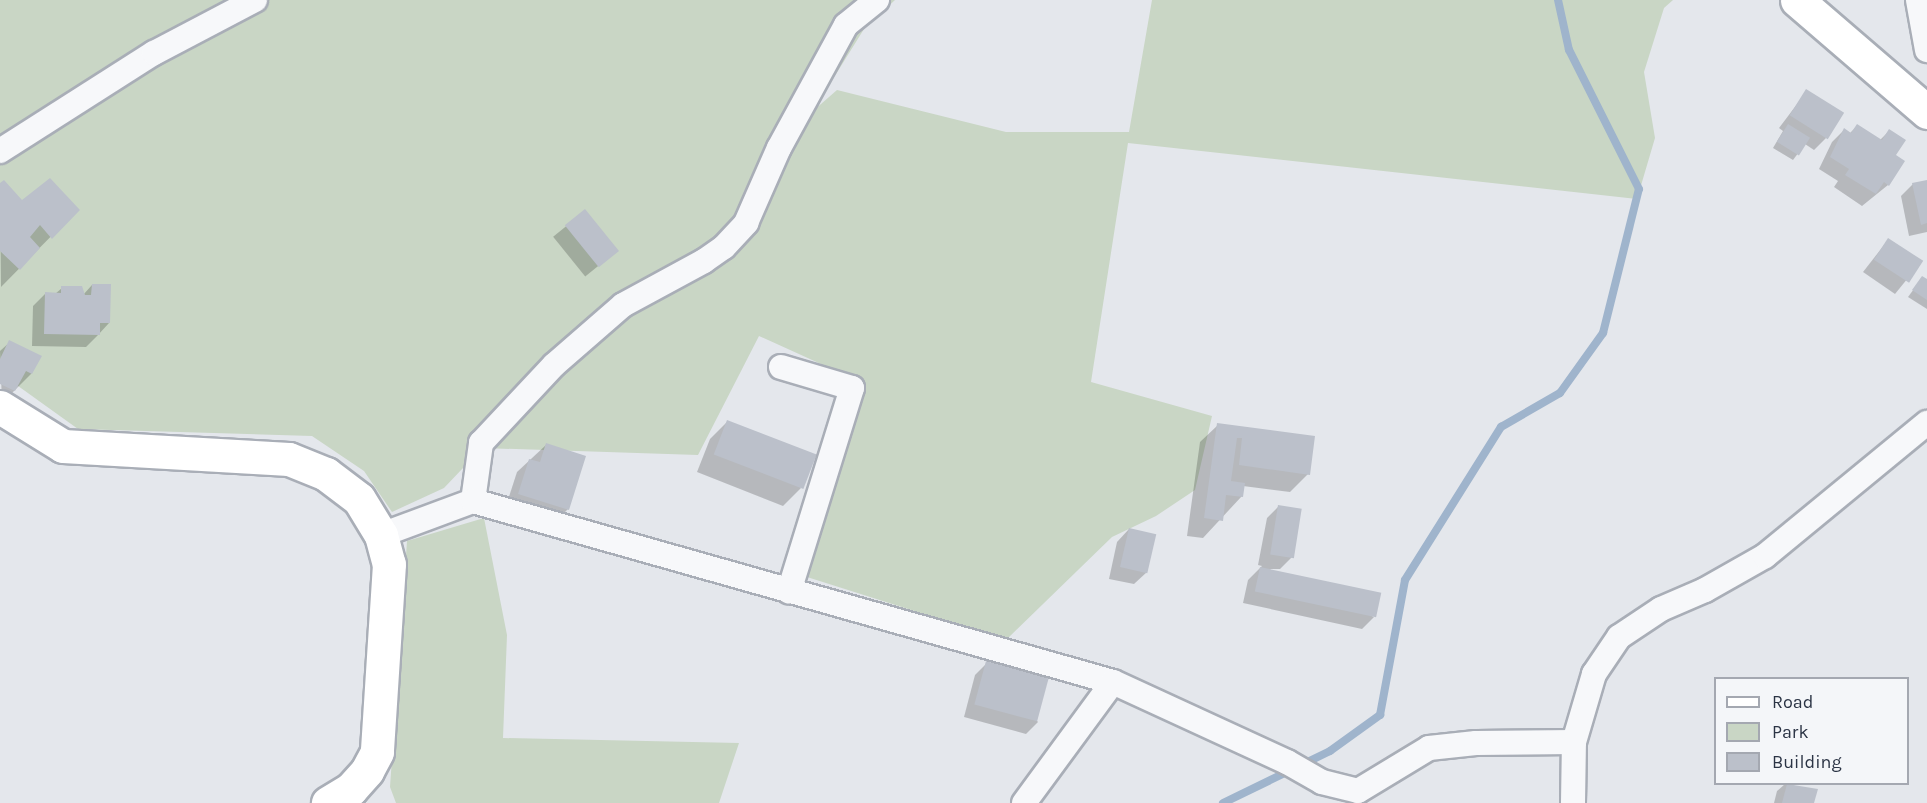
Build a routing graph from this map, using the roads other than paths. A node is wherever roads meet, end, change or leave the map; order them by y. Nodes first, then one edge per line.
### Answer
1 (255, 0) edge
2 (877, 0) edge
3 (1797, 0) edge
4 (1918, 0) edge
5 (1927, 50) edge
6 (1927, 112) edge
7 (0, 151) edge
8 (781, 367) dead end
9 (0, 407) edge
10 (1927, 423) edge
11 (473, 501) junction
12 (381, 535) junction
13 (789, 591) junction
14 (1113, 682) junction
15 (1574, 742) junction
16 (328, 803) edge
17 (1024, 803) edge
18 (1573, 803) edge

1 - 7 street
2 - 11 street
3 - 6 street
4 - 5 street
8 - 13 street
9 - 12 street
10 - 15 street
11 - 12 street
11 - 13 street
12 - 16 street
13 - 14 street
14 - 15 street
14 - 17 street
15 - 18 street

